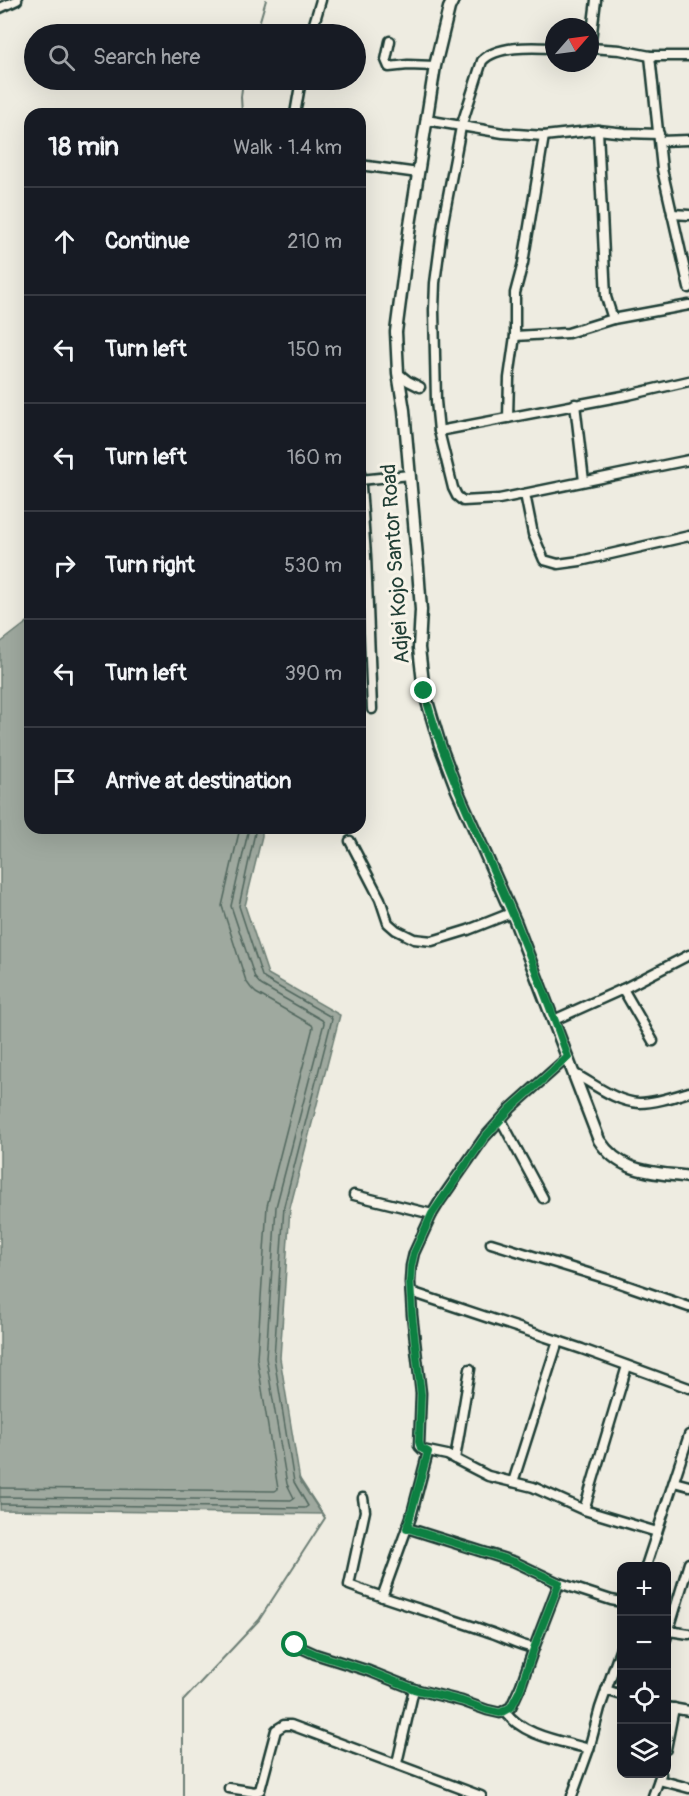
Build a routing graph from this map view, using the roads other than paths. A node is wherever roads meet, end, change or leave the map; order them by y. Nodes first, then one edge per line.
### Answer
1 (17, 0) edge
2 (321, 0) edge
3 (453, 0) edge
4 (596, 0) edge
5 (0, 8) edge
6 (594, 18) edge
7 (314, 24) edge
8 (390, 41) dead end
9 (545, 48) edge
10 (599, 49) edge
11 (650, 56) junction
12 (689, 56) edge
13 (435, 66) junction
14 (299, 90) edge
15 (296, 108) edge
16 (426, 120) junction
17 (461, 126) junction
18 (598, 130) junction
19 (544, 135) junction
20 (659, 137) junction
21 (689, 140) edge
22 (366, 166) edge
23 (418, 173) junction
24 (672, 214) junction
25 (689, 214) edge
26 (689, 288) edge
27 (689, 304) edge
28 (613, 319) junction
29 (515, 336) junction
30 (398, 373) junction
31 (689, 381) edge
32 (420, 387) dead end
33 (575, 404) junction
34 (508, 418) junction
35 (440, 431) junction
36 (689, 460) edge
37 (410, 475) junction
38 (366, 479) edge
39 (584, 481) junction
40 (525, 494) junction
41 (689, 536) edge
42 (366, 556) edge
43 (372, 709) dead end
44 (350, 841) dead end
45 (511, 913) junction
46 (689, 955) edge
47 (623, 989) junction
48 (554, 1020) junction
49 (653, 1041) dead end
50 (568, 1057) junction
51 (575, 1074) junction
52 (689, 1092) edge
53 (501, 1120) junction
54 (689, 1177) edge
55 (354, 1195) dead end
56 (543, 1198) dead end
57 (432, 1214) junction
58 (491, 1243) dead end
59 (411, 1292) junction
60 (689, 1307) edge
61 (558, 1341) junction
62 (627, 1366) junction
63 (471, 1369) dead end
64 (689, 1388) edge
65 (689, 1435) edge
66 (428, 1452) junction
67 (455, 1459) junction
68 (513, 1482) junction
69 (674, 1482) junction
70 (689, 1486) edge
71 (363, 1498) dead end
72 (584, 1510) junction
73 (407, 1528) junction
74 (657, 1532) junction
75 (647, 1562) edge
76 (689, 1563) edge
77 (559, 1583) junction
78 (382, 1597) junction
79 (617, 1601) edge
80 (671, 1625) edge
81 (689, 1634) edge
82 (671, 1635) edge
83 (295, 1645) dead end
84 (534, 1648) junction
85 (617, 1657) edge
86 (414, 1689) junction
87 (606, 1690) junction
88 (617, 1694) edge
89 (671, 1707) edge
90 (505, 1711) junction
91 (689, 1711) edge
92 (589, 1749) junction
93 (397, 1763) junction
94 (660, 1778) edge
95 (663, 1778) edge
96 (229, 1788) dead end
97 (689, 1788) edge
98 (481, 1796) edge
99 (572, 1796) edge
100 (653, 1796) edge

1 - 5 street
2 - 7 street
3 - 13 street, Adjei Kojo Santor Road
4 - 6 street
8 - 13 street
9 - 17 street
10 - 11 street
11 - 12 street
11 - 20 street
13 - 16 street, Adjei Kojo Santor Road
14 - 15 street
16 - 17 street
16 - 23 street, Adjei Kojo Santor Road
17 - 19 street
17 - 35 street
18 - 19 street
18 - 20 street
18 - 28 street
19 - 29 street
20 - 21 street
20 - 24 street
22 - 23 street
23 - 30 street, Adjei Kojo Santor Road
24 - 25 street
24 - 26 street
27 - 28 street
28 - 29 street
29 - 34 street
30 - 32 street
30 - 37 street, Adjei Kojo Santor Road
31 - 33 street
33 - 34 street
33 - 39 street
34 - 35 street
35 - 40 street
36 - 39 street
37 - 38 street
37 - 45 street, Adjei Kojo Santor Road
39 - 40 street
40 - 41 street
42 - 43 street
44 - 45 street
45 - 48 street, Adjei Kojo Santor Road
46 - 47 street
47 - 48 street
47 - 49 street
48 - 50 street, Adjei Kojo Santor Road
50 - 51 street, Adjei Kojo Santor Road
50 - 53 street
51 - 52 street
51 - 54 street, Adjei Kojo Santor Road
53 - 56 street
53 - 57 street
55 - 57 street
57 - 59 street
58 - 60 street
59 - 61 street
59 - 66 street
61 - 62 street
61 - 68 street
62 - 64 street
62 - 72 street
63 - 67 street
65 - 69 street
66 - 67 street
66 - 73 street
67 - 68 street
68 - 72 street
69 - 70 street
69 - 74 street
71 - 78 street
72 - 74 street
73 - 77 street
73 - 78 street
74 - 75 street
76 - 80 street
77 - 79 street
77 - 84 street
78 - 84 street
81 - 82 street
83 - 86 street
84 - 90 street
85 - 87 street
86 - 90 street
86 - 93 street
87 - 88 street
87 - 92 street
89 - 91 street
90 - 92 street
92 - 99 street
93 - 96 street
93 - 98 street
94 - 100 street
95 - 97 street

